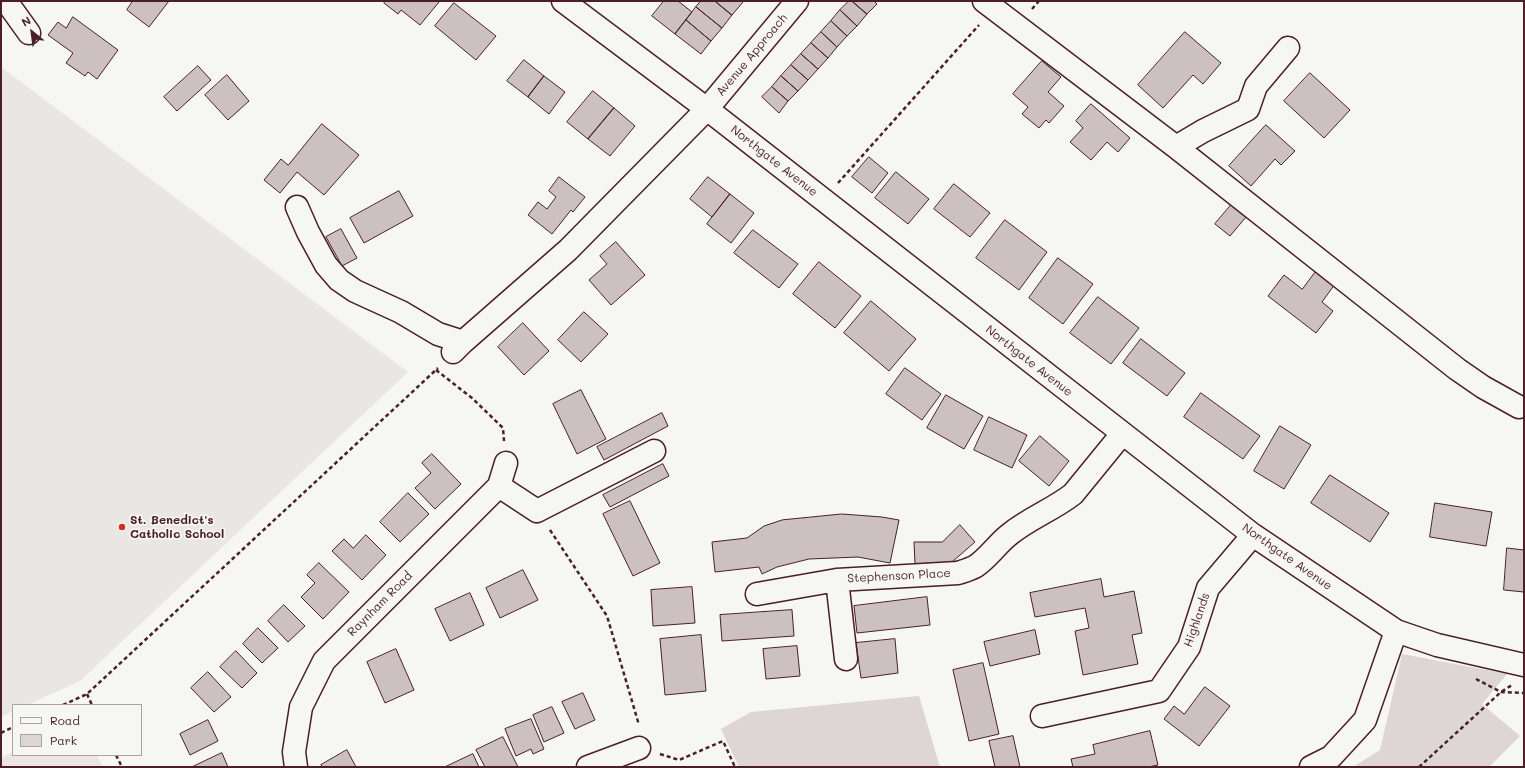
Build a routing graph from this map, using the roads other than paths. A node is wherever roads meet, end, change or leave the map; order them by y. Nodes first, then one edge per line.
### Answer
1 (6, 1) edge
2 (563, 1) edge
3 (797, 1) edge
4 (989, 5) edge
5 (29, 33) dead end
6 (1288, 48) dead end
7 (707, 109) junction
8 (1176, 147) junction
9 (297, 207) dead end
10 (1519, 407) dead end
11 (1122, 434) junction
12 (654, 451) dead end
13 (506, 462) road end
14 (499, 486) junction
15 (1253, 535) junction
16 (837, 580) junction
17 (757, 594) dead end
18 (1396, 631) junction
19 (846, 659) dead end
20 (1524, 665) edge
21 (1042, 716) dead end
22 (639, 748) road end
23 (296, 767) edge
24 (588, 767) edge
25 (1311, 767) edge

1 - 5 street
2 - 7 street, Northgate Avenue
3 - 7 street, Avenue Approach
4 - 8 street
6 - 8 street
7 - 9 street, Avenue Approach
7 - 11 street, Northgate Avenue
8 - 10 street
11 - 15 street, Northgate Avenue
11 - 16 street, Stephenson Place
12 - 14 street
13 - 14 street, Raynham Road
14 - 23 street, Raynham Road
15 - 18 street, Northgate Avenue
15 - 21 street, Highlands
16 - 17 street, Stephenson Place
16 - 19 street, Stephenson Place
18 - 20 street, Northgate Avenue
18 - 25 street
22 - 24 street

